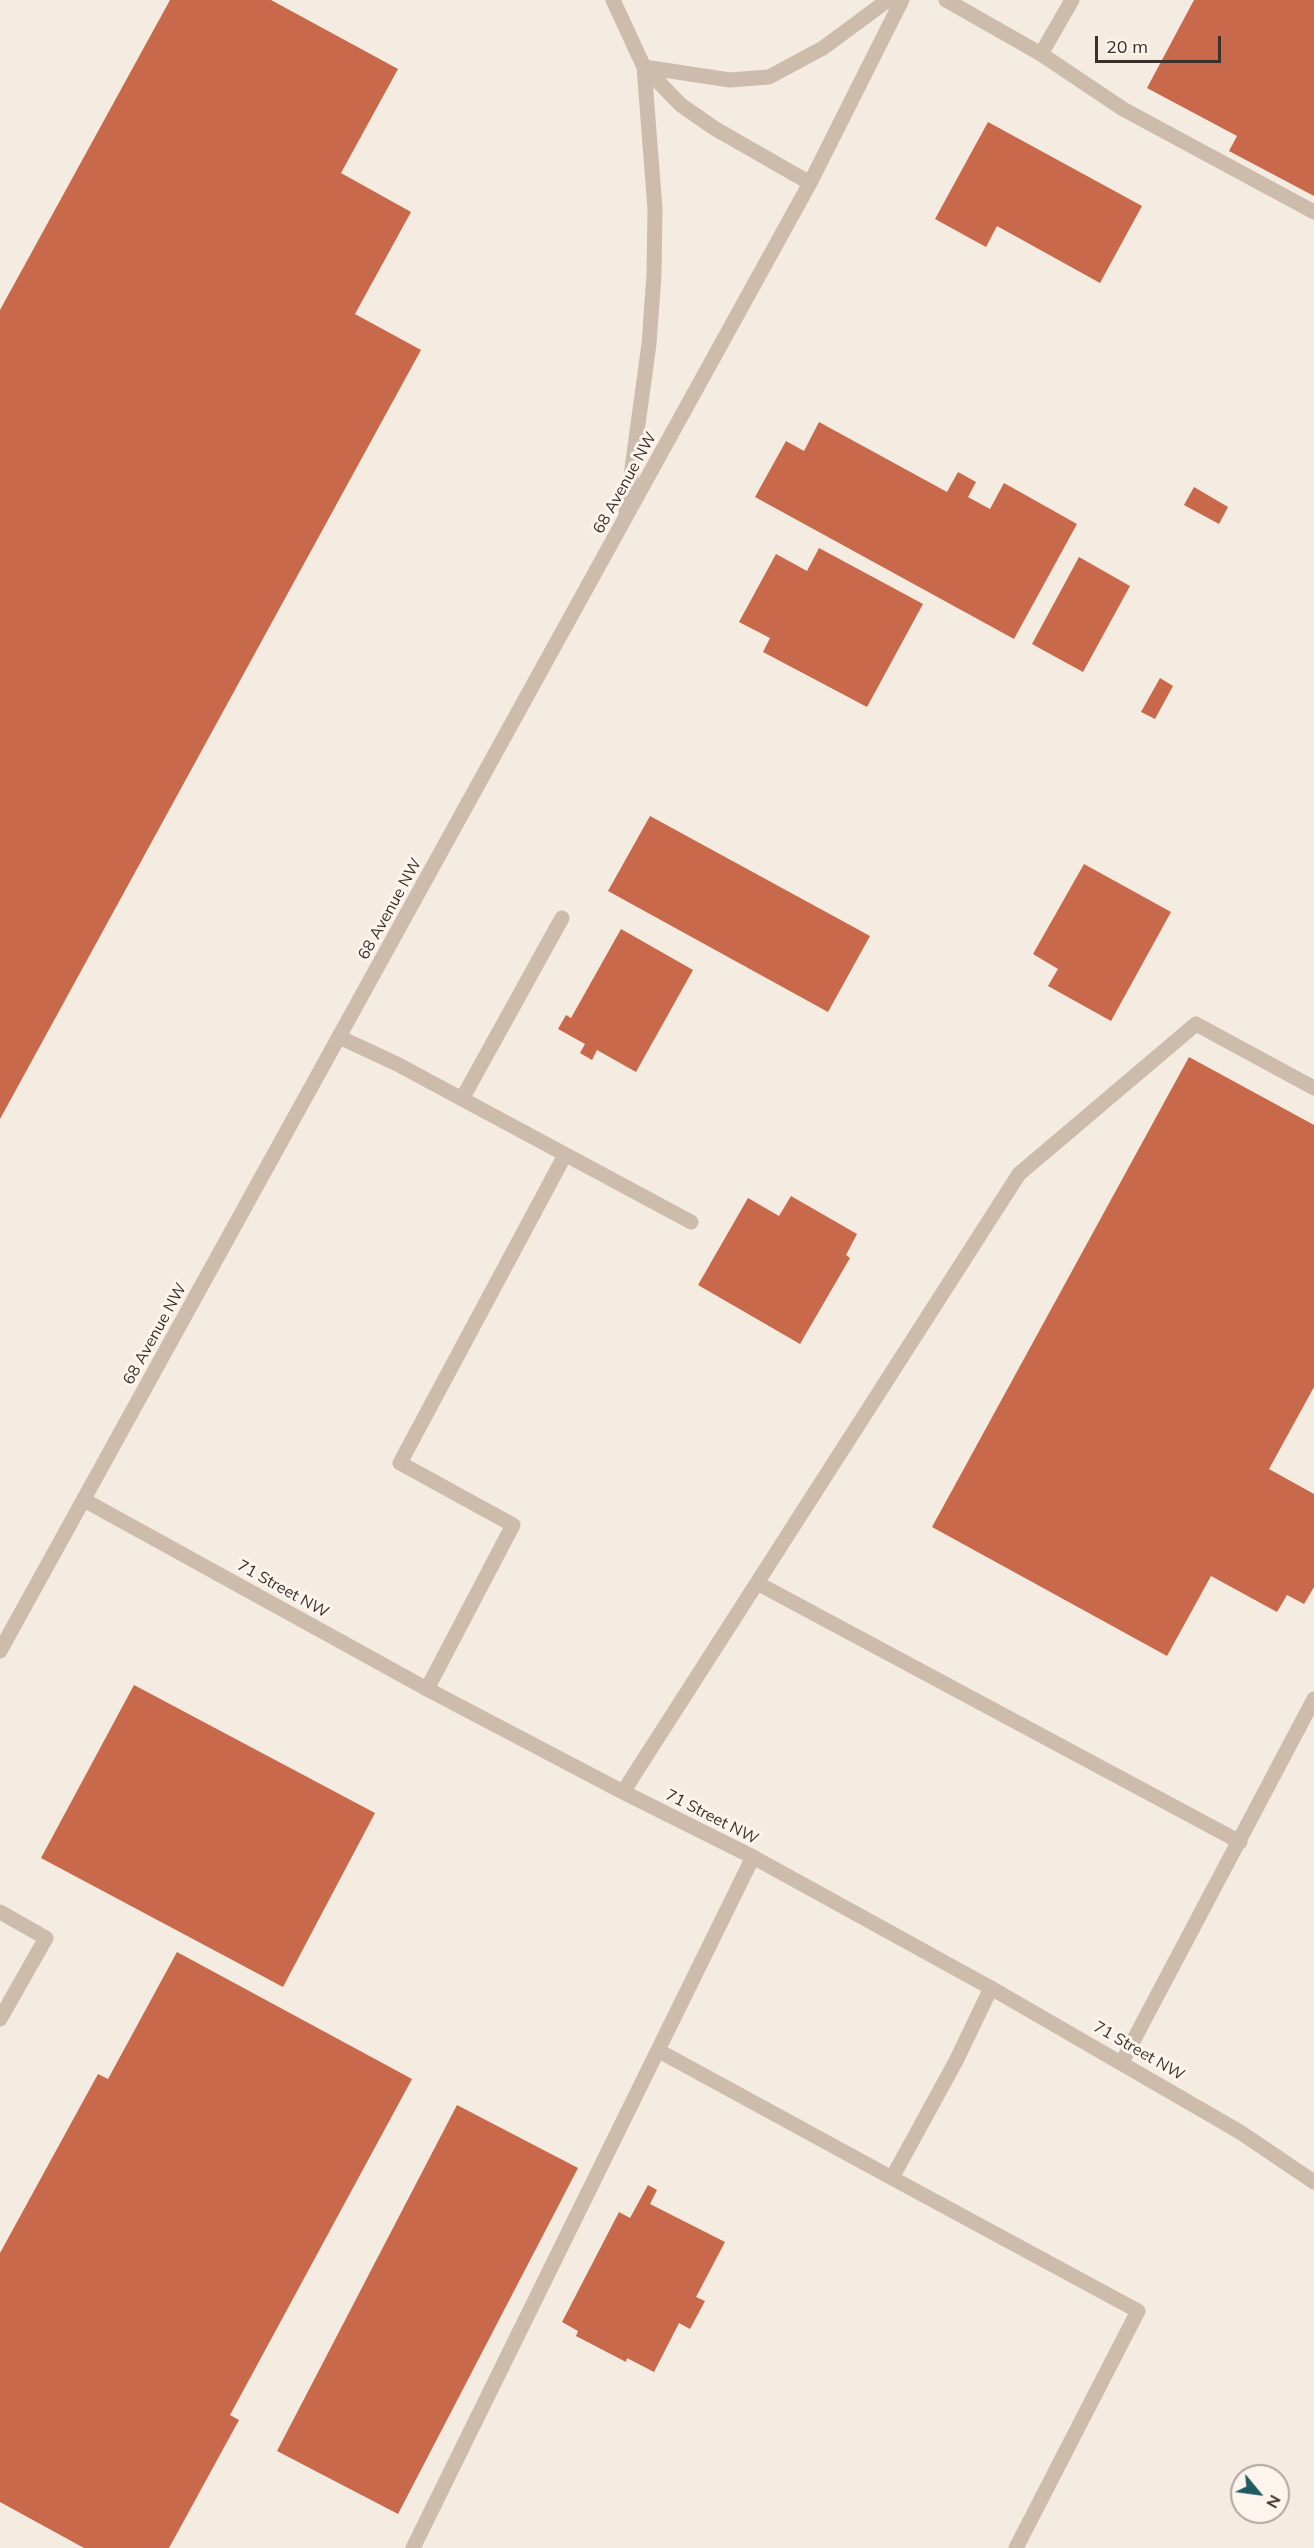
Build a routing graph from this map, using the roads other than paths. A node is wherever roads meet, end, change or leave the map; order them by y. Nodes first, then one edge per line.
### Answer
1 (613, 0) edge
2 (888, 0) edge
3 (903, 0) edge
4 (946, 0) edge
5 (1072, 0) edge
6 (1041, 54) junction
7 (644, 68) junction
8 (810, 183) junction
9 (1314, 212) edge
10 (625, 521) junction
11 (562, 918) dead end
12 (339, 1037) junction
13 (1314, 1088) edge
14 (462, 1099) junction
15 (565, 1155) junction
16 (692, 1222) dead end
17 (84, 1500) junction
18 (757, 1583) junction
19 (0, 1652) edge
20 (427, 1689) junction
21 (1314, 1699) edge
22 (623, 1792) junction
23 (1240, 1842) junction
24 (753, 1857) junction
25 (0, 1912) edge
26 (991, 1988) junction
27 (0, 2019) edge
28 (659, 2051) junction
29 (1122, 2062) junction
30 (892, 2178) junction
31 (1314, 2182) edge
32 (413, 2548) edge
33 (1016, 2548) edge

1 - 7 street
2 - 7 street
3 - 8 street, 68 Avenue NW
4 - 6 street
5 - 6 street
6 - 9 street
7 - 8 street
7 - 10 street
8 - 10 street, 68 Avenue NW
10 - 12 street, 68 Avenue NW
11 - 14 street
12 - 14 street
12 - 17 street, 68 Avenue NW
13 - 18 street
14 - 15 street
15 - 16 street
15 - 20 street
17 - 19 street, 68 Avenue NW
17 - 20 street, 71 Street NW
18 - 22 street
18 - 23 street
20 - 22 street, 71 Street NW
21 - 23 street
22 - 24 street, 71 Street NW
23 - 29 street
24 - 26 street, 71 Street NW
24 - 28 street
25 - 27 street
26 - 29 street, 71 Street NW
26 - 30 street
28 - 30 street
28 - 32 street
29 - 31 street, 71 Street NW
30 - 33 street

